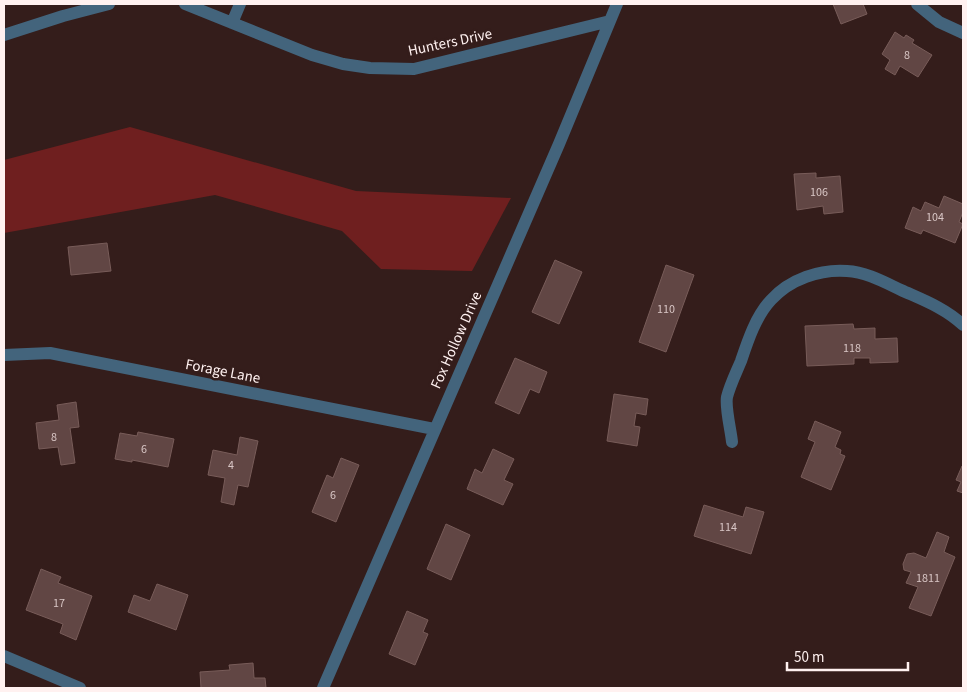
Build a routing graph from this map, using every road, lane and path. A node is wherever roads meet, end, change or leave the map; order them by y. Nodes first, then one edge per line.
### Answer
1 (109, 4) edge
2 (185, 4) edge
3 (240, 4) edge
4 (618, 4) edge
5 (917, 4) edge
6 (610, 20) junction
7 (232, 23) junction
8 (963, 32) edge
9 (4, 35) edge
10 (963, 326) edge
11 (4, 355) edge
12 (434, 429) junction
13 (732, 442) dead end
14 (4, 656) edge
15 (80, 688) edge
16 (323, 688) edge

1 - 9 street
2 - 7 street, Hunters Drive
3 - 7 street
4 - 6 street, Fox Hollow Drive
5 - 8 street
6 - 7 street, Hunters Drive
6 - 12 street, Fox Hollow Drive
10 - 13 street
11 - 12 street, Forage Lane
12 - 16 street, Fox Hollow Drive
14 - 15 street

